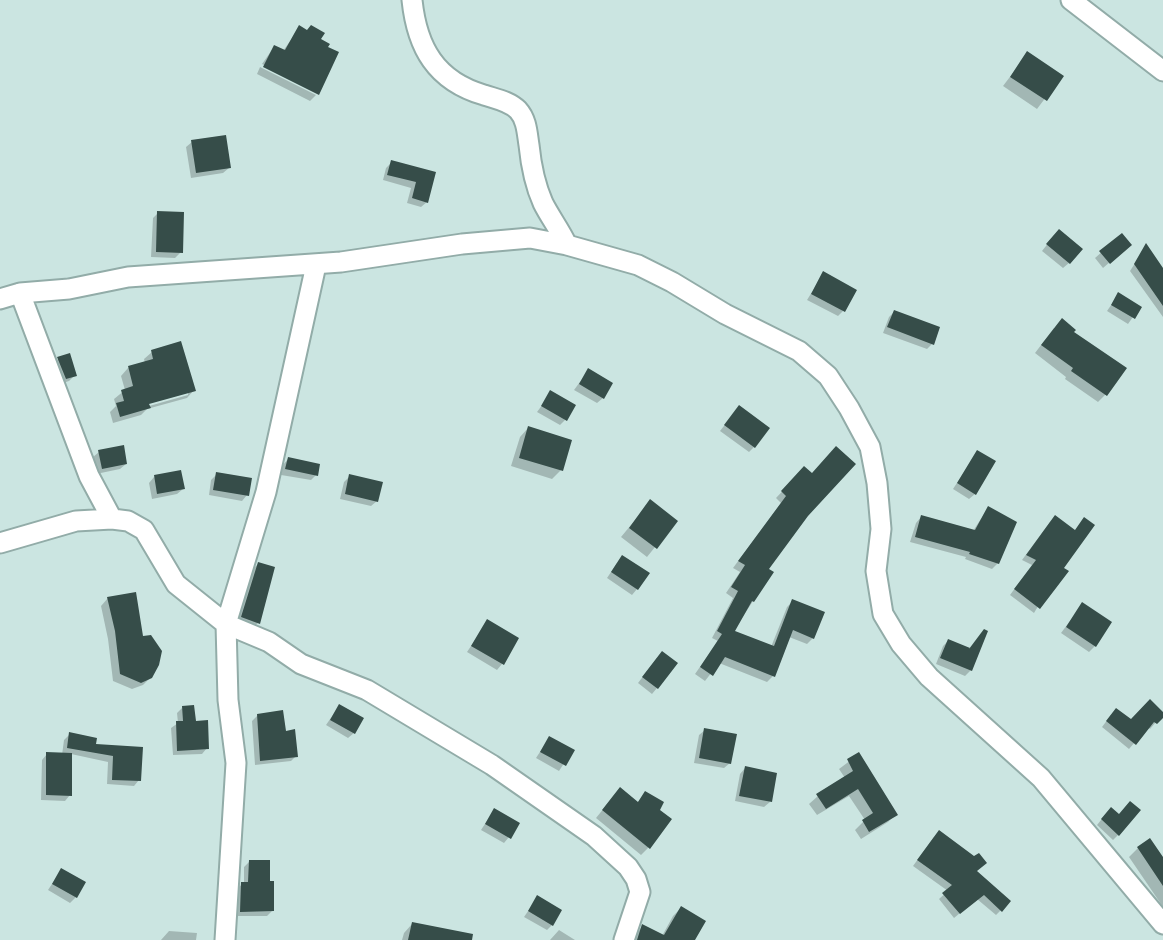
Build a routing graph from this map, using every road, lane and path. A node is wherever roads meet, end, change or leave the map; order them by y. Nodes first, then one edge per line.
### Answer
1 (412, 0) edge
2 (1071, 0) edge
3 (1163, 71) edge
4 (567, 245) junction
5 (316, 265) junction
6 (20, 293) junction
7 (0, 299) edge
8 (111, 519) junction
9 (0, 543) edge
10 (226, 624) junction
11 (1163, 924) edge
12 (225, 940) edge
13 (624, 940) edge

1 - 4 street
2 - 3 street
4 - 5 street
4 - 11 street
5 - 6 street
5 - 10 street
6 - 7 street
6 - 8 street
8 - 9 street
8 - 10 street
10 - 12 street
10 - 13 street

